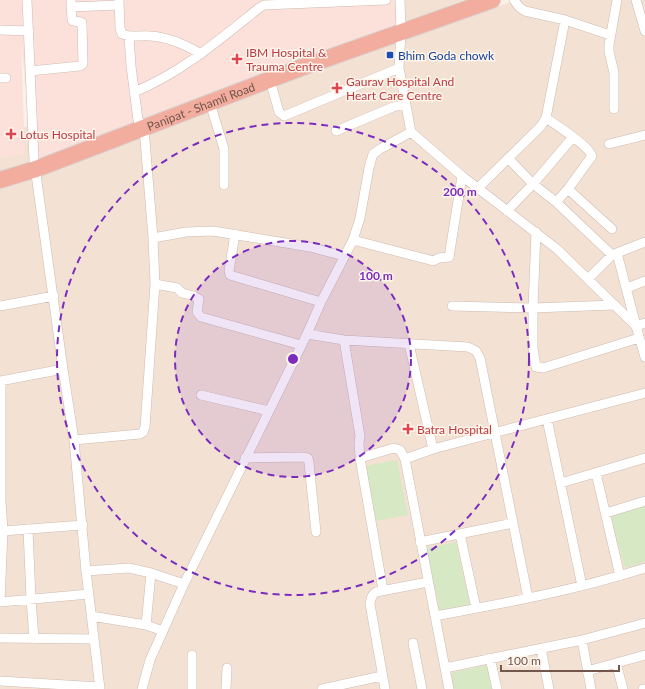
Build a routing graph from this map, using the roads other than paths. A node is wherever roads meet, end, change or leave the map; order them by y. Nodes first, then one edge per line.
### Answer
1 (27, 0) edge
2 (386, 0) edge
3 (400, 0) edge
4 (465, 0) edge
5 (492, 0) edge
6 (514, 0) edge
7 (617, 0) edge
8 (636, 0) edge
9 (119, 2) edge
10 (71, 3) edge
11 (565, 20) junction
12 (401, 28) junction
13 (0, 30) edge
14 (29, 31) junction
15 (645, 31) edge
16 (610, 35) junction
17 (129, 36) junction
18 (201, 54) junction
19 (398, 68) junction
20 (30, 72) junction
21 (270, 80) junction
22 (134, 92) junction
23 (210, 103) junction
24 (405, 104) junction
25 (614, 109) dead end
26 (546, 118) junction
27 (141, 124) junction
28 (336, 131) dead end
29 (412, 132) junction
30 (645, 135) edge
31 (573, 137) junction
32 (608, 144) dead end
33 (509, 159) junction
34 (35, 165) junction
35 (0, 171) edge
36 (462, 176) junction
37 (0, 180) edge
38 (533, 184) junction
39 (224, 185) dead end
40 (478, 188) junction
41 (568, 189) junction
42 (556, 202) junction
43 (507, 211) junction
44 (612, 229) dead end
45 (536, 232) junction
46 (235, 234) junction
47 (153, 238) junction
48 (353, 240) junction
49 (645, 242) edge
50 (614, 254) junction
51 (344, 256) junction
52 (588, 279) junction
53 (645, 282) edge
54 (155, 284) junction
55 (627, 288) junction
56 (54, 296) junction
57 (321, 302) junction
58 (0, 306) edge
59 (452, 306) dead end
60 (616, 306) junction
61 (533, 308) junction
62 (641, 324) edge
63 (307, 334) junction
64 (639, 338) junction
65 (344, 340) junction
66 (409, 344) junction
67 (301, 345) junction
68 (645, 356) edge
69 (63, 369) junction
70 (1, 381) edge
71 (645, 393) edge
72 (201, 395) dead end
73 (269, 411) junction
74 (547, 419) junction
75 (495, 433) junction
76 (1, 436) edge
77 (74, 440) junction
78 (433, 449) junction
79 (245, 458) junction
80 (360, 458) junction
81 (645, 458) edge
82 (405, 459) junction
83 (596, 473) junction
84 (561, 483) junction
85 (1, 501) edge
86 (645, 501) edge
87 (606, 514) junction
88 (513, 523) junction
89 (83, 525) junction
90 (28, 528) junction
91 (3, 531) junction
92 (316, 532) dead end
93 (460, 534) junction
94 (420, 542) junction
95 (645, 568) edge
96 (86, 571) junction
97 (151, 572) junction
98 (620, 576) junction
99 (428, 582) junction
100 (184, 584) junction
101 (582, 586) junction
102 (383, 590) junction
103 (89, 594) junction
104 (528, 598) junction
105 (31, 599) junction
106 (0, 602) edge
107 (476, 608) junction
108 (91, 616) junction
109 (435, 616) junction
110 (645, 623) edge
111 (146, 625) junction
112 (163, 631) junction
113 (0, 638) edge
114 (34, 639) junction
115 (94, 639) junction
116 (582, 640) junction
117 (413, 643) dead end
118 (541, 649) junction
119 (192, 655) dead end
120 (645, 655) edge
121 (490, 658) junction
122 (616, 663) junction
123 (227, 668) dead end
124 (445, 668) junction
125 (588, 671) junction
126 (382, 676) junction
127 (0, 681) edge
128 (100, 688) edge
129 (142, 689) edge
130 (192, 689) edge
131 (226, 689) edge
132 (322, 689) edge
133 (385, 689) edge
134 (422, 689) edge
135 (449, 689) edge
136 (497, 689) edge
137 (549, 689) edge
138 (591, 689) edge
139 (623, 689) edge

1 - 14 street
2 - 18 street
3 - 12 street
4 - 12 highway, Panipat - Shamli Road
5 - 12 highway, Panipat - Shamli Road
6 - 11 street
7 - 16 street
8 - 15 street
9 - 10 street
9 - 17 street
10 - 20 street
11 - 16 street
11 - 26 street
12 - 19 street
12 - 21 highway, Panipat - Shamli Road
12 - 27 highway, Panipat - Shamli Road
13 - 14 street
14 - 20 street
16 - 25 street
17 - 18 street
17 - 22 street
18 - 22 street
19 - 21 street
19 - 24 street
20 - 34 street
21 - 23 highway, Panipat - Shamli Road
22 - 27 street
23 - 27 highway, Panipat - Shamli Road
23 - 39 street
24 - 28 street
24 - 29 street
26 - 31 street
26 - 33 street
27 - 34 highway, Panipat - Shamli Road
27 - 47 street
29 - 36 street
29 - 48 street
30 - 32 street
31 - 38 street
31 - 41 street
33 - 38 street
33 - 40 street
34 - 35 highway, Panipat - Shamli Road
34 - 37 highway, Panipat - Shamli Road
34 - 56 street
36 - 40 street
36 - 48 street
38 - 42 street
38 - 43 street
40 - 43 street
41 - 42 street
41 - 44 street
42 - 50 street
43 - 45 street
45 - 52 street
45 - 61 street
46 - 47 street
46 - 51 street
46 - 57 street
47 - 54 street
48 - 51 street
49 - 50 street
50 - 52 street
50 - 55 street
51 - 57 street
52 - 60 street
53 - 55 street
54 - 67 street
54 - 77 street
55 - 62 street
56 - 58 street
56 - 69 street
57 - 63 street
59 - 61 street
60 - 61 street
60 - 62 street
61 - 64 street
62 - 64 street
63 - 65 street
63 - 67 street
64 - 68 street
65 - 66 street
65 - 80 street
66 - 75 street
66 - 78 street
67 - 73 street
69 - 70 street
69 - 77 street
70 - 76 street
71 - 74 street
72 - 73 street
73 - 79 street
74 - 75 street
74 - 84 street
75 - 78 street
75 - 88 street
76 - 85 street
77 - 89 street
78 - 82 street
79 - 92 street
79 - 100 street
80 - 82 street
80 - 102 street
81 - 83 street
82 - 94 street
83 - 84 street
83 - 87 street
84 - 101 street
85 - 91 street
86 - 87 street
87 - 98 street
88 - 93 street
88 - 104 street
89 - 90 street
89 - 96 street
90 - 91 street
90 - 105 street
91 - 106 street
93 - 94 street
93 - 107 street
94 - 99 street
95 - 98 street
96 - 97 street
96 - 103 street
97 - 100 street
97 - 111 street
98 - 101 street
99 - 102 street
99 - 109 street
100 - 112 street
101 - 104 street
102 - 126 street
103 - 105 street
103 - 108 street
104 - 107 street
105 - 106 street
105 - 114 street
107 - 109 street
108 - 111 street
108 - 115 street
109 - 124 street
110 - 116 street
111 - 112 street
112 - 129 street
113 - 114 street
114 - 115 street
115 - 128 street
116 - 118 street
116 - 125 street
117 - 134 street
118 - 121 street
118 - 137 street
119 - 130 street
120 - 122 street
121 - 124 street
121 - 136 street
122 - 125 street
122 - 139 street
123 - 131 street
124 - 135 street
125 - 138 street
126 - 132 street
126 - 133 street
127 - 128 street

